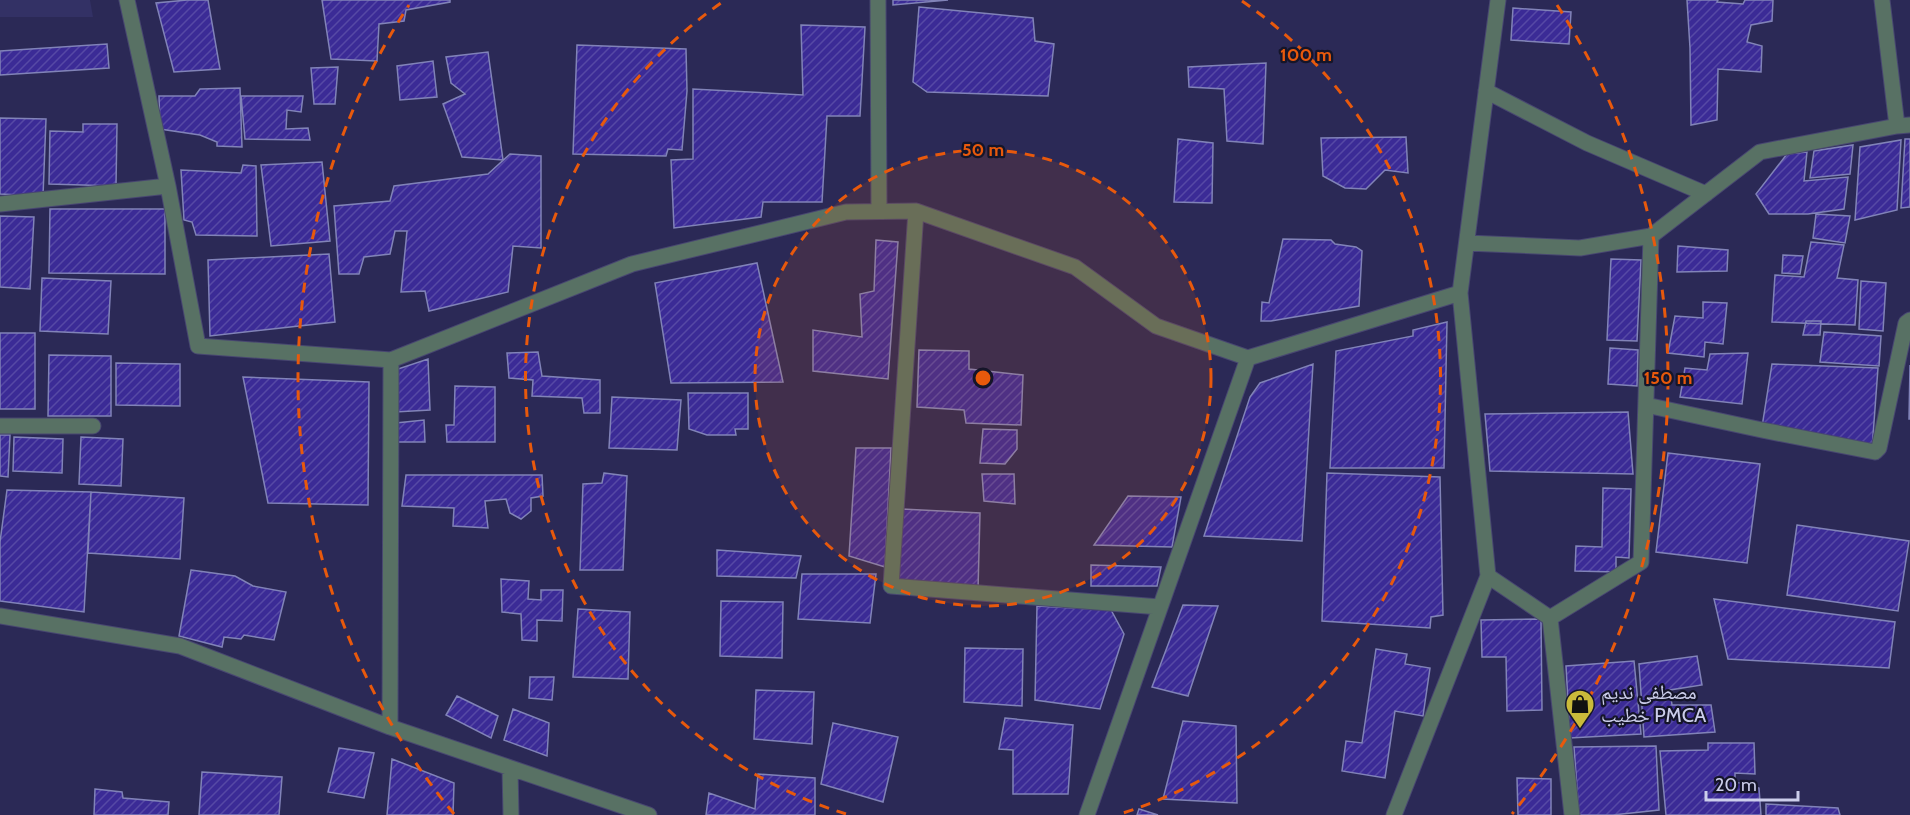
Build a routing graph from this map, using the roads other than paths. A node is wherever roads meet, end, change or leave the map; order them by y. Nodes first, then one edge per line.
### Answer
1 (127, 0) edge
2 (879, 0) edge
3 (1497, 0) edge
4 (1882, 0) edge
5 (1486, 91) junction
6 (1903, 125) edge
7 (168, 186) junction
8 (1706, 194) junction
9 (0, 204) edge
10 (879, 211) junction
11 (916, 211) junction
12 (1650, 236) junction
13 (1467, 243) junction
14 (1460, 293) junction
15 (1910, 320) edge
16 (1248, 358) junction
17 (391, 360) junction
18 (1646, 405) junction
19 (0, 426) edge
20 (93, 426) dead end
21 (1488, 576) junction
22 (1160, 607) junction
23 (0, 616) edge
24 (1550, 618) junction
25 (390, 727) junction
26 (510, 768) junction
27 (511, 815) edge
28 (649, 815) edge
29 (1087, 815) edge
30 (1394, 815) edge
31 (1572, 815) edge

1 - 7 street
2 - 10 street
3 - 5 street
4 - 6 street
5 - 8 street
5 - 13 street
6 - 8 street
7 - 9 street
7 - 17 street
8 - 12 street
10 - 11 street
10 - 17 street
11 - 16 street
11 - 22 street
12 - 13 street
12 - 18 street
13 - 14 street
14 - 16 street
14 - 21 street
15 - 18 street
16 - 22 street
17 - 25 street
18 - 24 street
19 - 20 street
21 - 24 street
21 - 30 street
22 - 29 street
23 - 25 street
24 - 31 street
25 - 26 street
26 - 27 street
26 - 28 street

